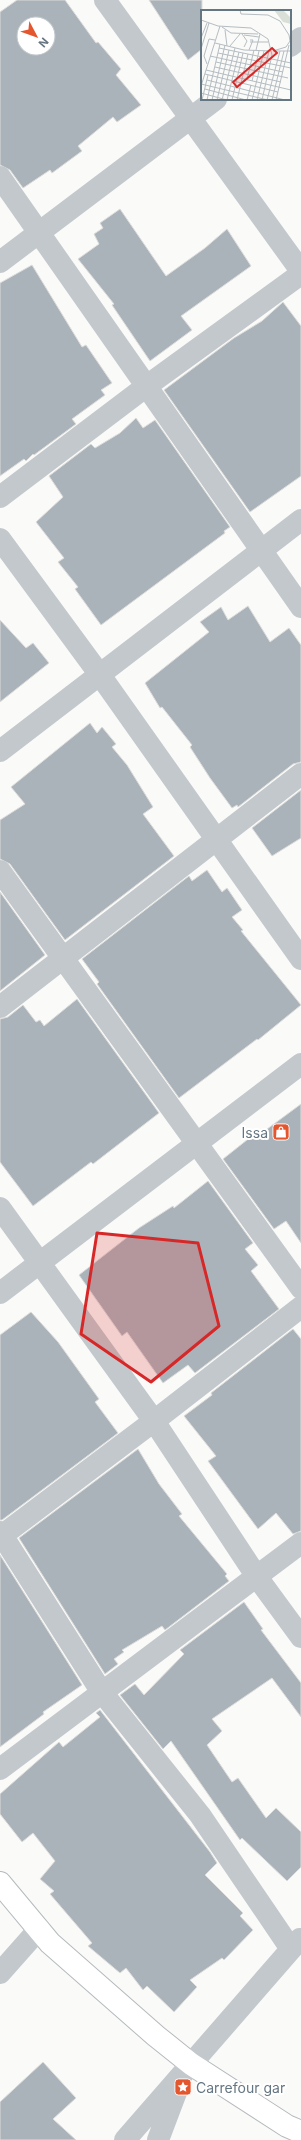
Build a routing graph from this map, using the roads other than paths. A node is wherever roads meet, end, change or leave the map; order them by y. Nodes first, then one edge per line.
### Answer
1 (105, 0) edge
2 (301, 38) edge
3 (291, 45) edge
4 (215, 100) edge
5 (190, 117) junction
6 (0, 177) edge
7 (40, 232) junction
8 (0, 262) edge
9 (301, 272) edge
10 (148, 386) junction
11 (0, 497) edge
12 (301, 520) edge
13 (0, 539) edge
14 (262, 549) junction
15 (301, 608) edge
16 (100, 675) junction
17 (0, 751) edge
18 (301, 774) edge
19 (216, 840) junction
20 (0, 871) edge
21 (61, 958) junction
22 (301, 959) edge
23 (0, 1007) edge
24 (301, 1064) edge
25 (195, 1144) junction
26 (0, 1208) edge
27 (40, 1264) junction
28 (301, 1288) edge
29 (0, 1293) edge
30 (301, 1307) edge
31 (154, 1421) junction
32 (1, 1535) edge
33 (301, 1543) edge
34 (257, 1577) junction
35 (301, 1637) edge
36 (101, 1691) junction
37 (0, 1769) edge
38 (0, 1883) edge
39 (39, 1929) junction
40 (296, 1943) edge
41 (0, 1973) edge
42 (187, 2069) junction
43 (301, 2132) edge
44 (125, 2140) edge
45 (158, 2140) edge

1 - 5 street
2 - 3 street
4 - 5 street
5 - 7 street
5 - 9 street
6 - 7 street
7 - 8 street
7 - 10 street
9 - 10 street
10 - 11 street
10 - 14 street
12 - 14 street
13 - 16 street
14 - 15 street
14 - 16 street
16 - 17 street
16 - 19 street
18 - 19 street
19 - 21 street
19 - 22 street
20 - 21 street
21 - 23 street
21 - 25 street
24 - 25 street
25 - 27 street
25 - 28 street
26 - 27 street
27 - 29 street
27 - 31 street
30 - 31 street
31 - 32 street
31 - 34 street
32 - 36 street
33 - 34 street
34 - 35 street
34 - 36 street
36 - 37 street
36 - 40 street
38 - 39 main road
39 - 41 street
39 - 42 main road
40 - 42 street
42 - 43 main road
42 - 44 street
42 - 45 street

